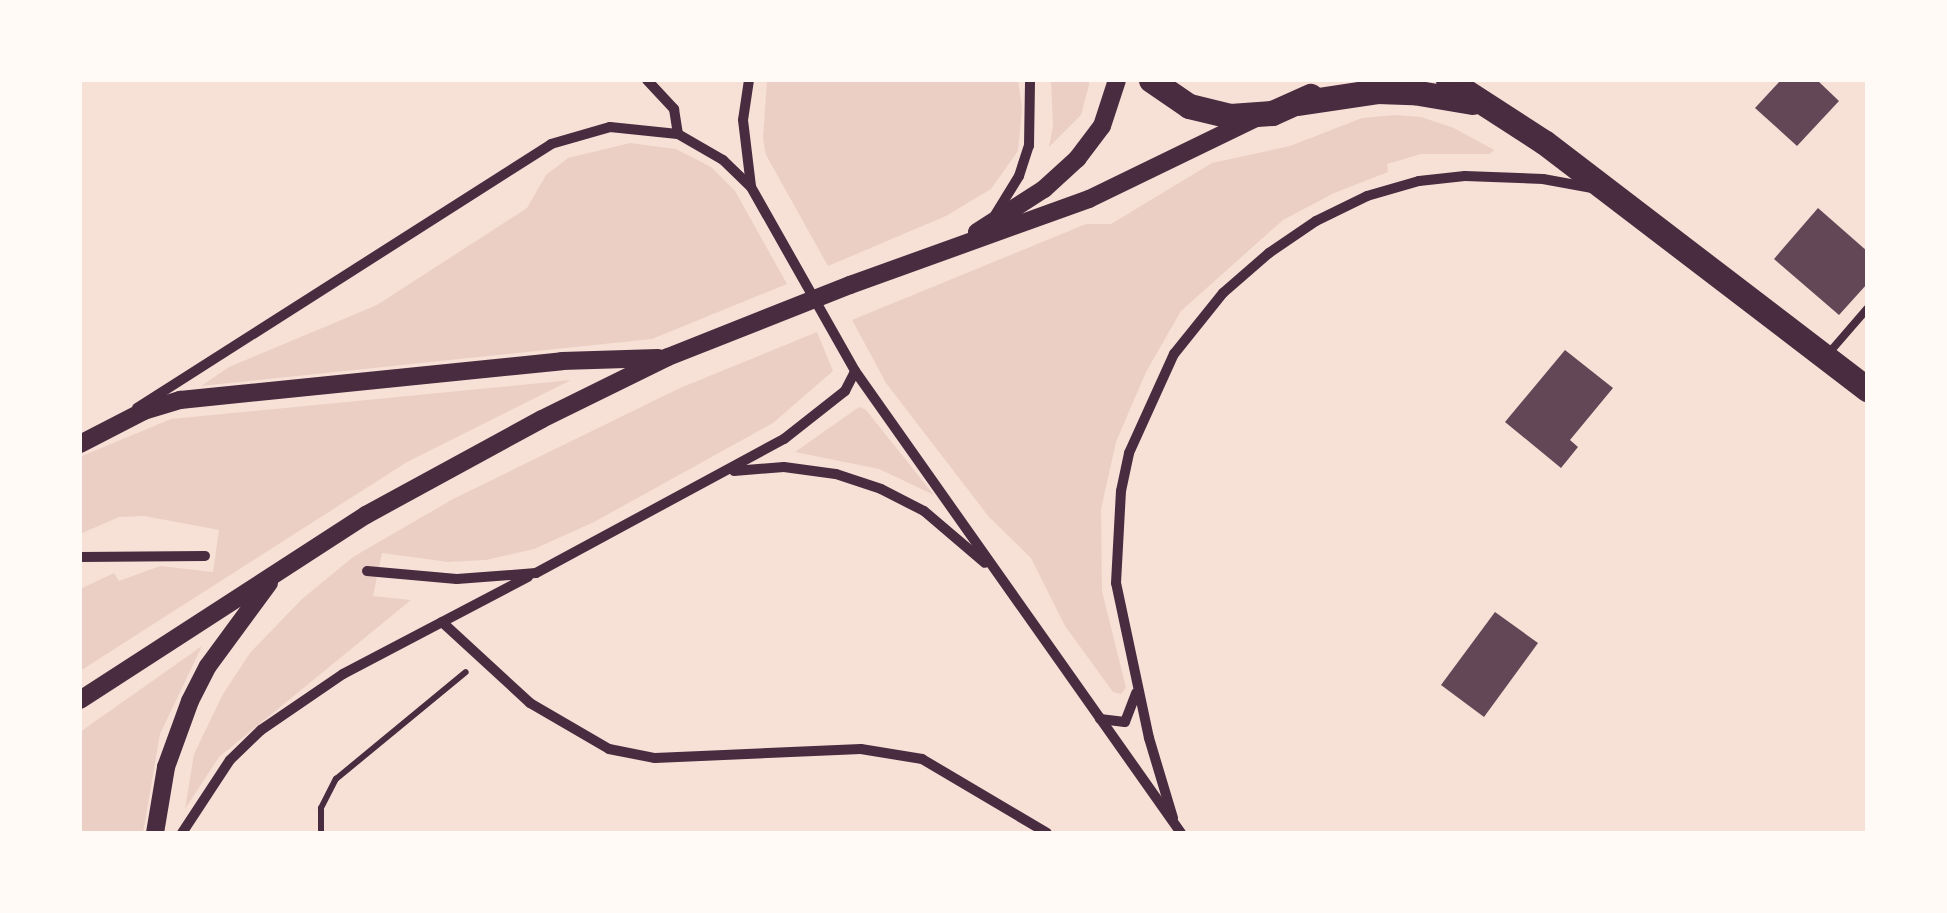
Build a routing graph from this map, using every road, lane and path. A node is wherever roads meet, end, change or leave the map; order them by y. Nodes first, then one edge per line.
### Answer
1 (647, 80) edge
2 (749, 80) edge
3 (1030, 80) edge
4 (1117, 80) edge
5 (1151, 80) edge
6 (1330, 80) edge
7 (1458, 83) edge
8 (1298, 103) junction
9 (1495, 110) junction
10 (1265, 114) junction
11 (678, 134) junction
12 (751, 187) junction
13 (1612, 194) junction
14 (983, 228) junction
15 (957, 245) junction
16 (1867, 310) edge
17 (668, 357) junction
18 (1825, 358) junction
19 (854, 371) junction
20 (1867, 390) edge
21 (102, 429) junction
22 (80, 444) edge
23 (728, 472) junction
24 (205, 556) dead end
25 (80, 557) edge
26 (367, 571) dead end
27 (996, 572) junction
28 (536, 573) junction
29 (276, 575) junction
30 (442, 622) junction
31 (482, 659) junction
32 (1137, 687) junction
33 (80, 700) edge
34 (1097, 717) junction
35 (1177, 832) edge
36 (155, 833) edge
37 (182, 833) edge
38 (321, 833) edge
39 (1047, 833) edge

1 - 11 street
2 - 12 street
3 - 14 street
4 - 14 street
5 - 10 main road
6 - 8 main road
7 - 9 main road
8 - 9 main road
8 - 10 main road
9 - 13 main road
10 - 15 street
11 - 12 street
11 - 21 street
12 - 19 street
13 - 18 main road
13 - 32 street
14 - 15 street
15 - 17 street
16 - 18 lane
17 - 21 street
17 - 29 street
18 - 20 main road
19 - 23 street
19 - 27 street
21 - 22 street
23 - 27 street
23 - 28 street
24 - 25 street
26 - 28 street
27 - 34 street
28 - 30 street
29 - 33 street
29 - 36 street
30 - 31 street
30 - 37 street
31 - 38 path
31 - 39 street
32 - 34 street
32 - 35 street
34 - 35 street

